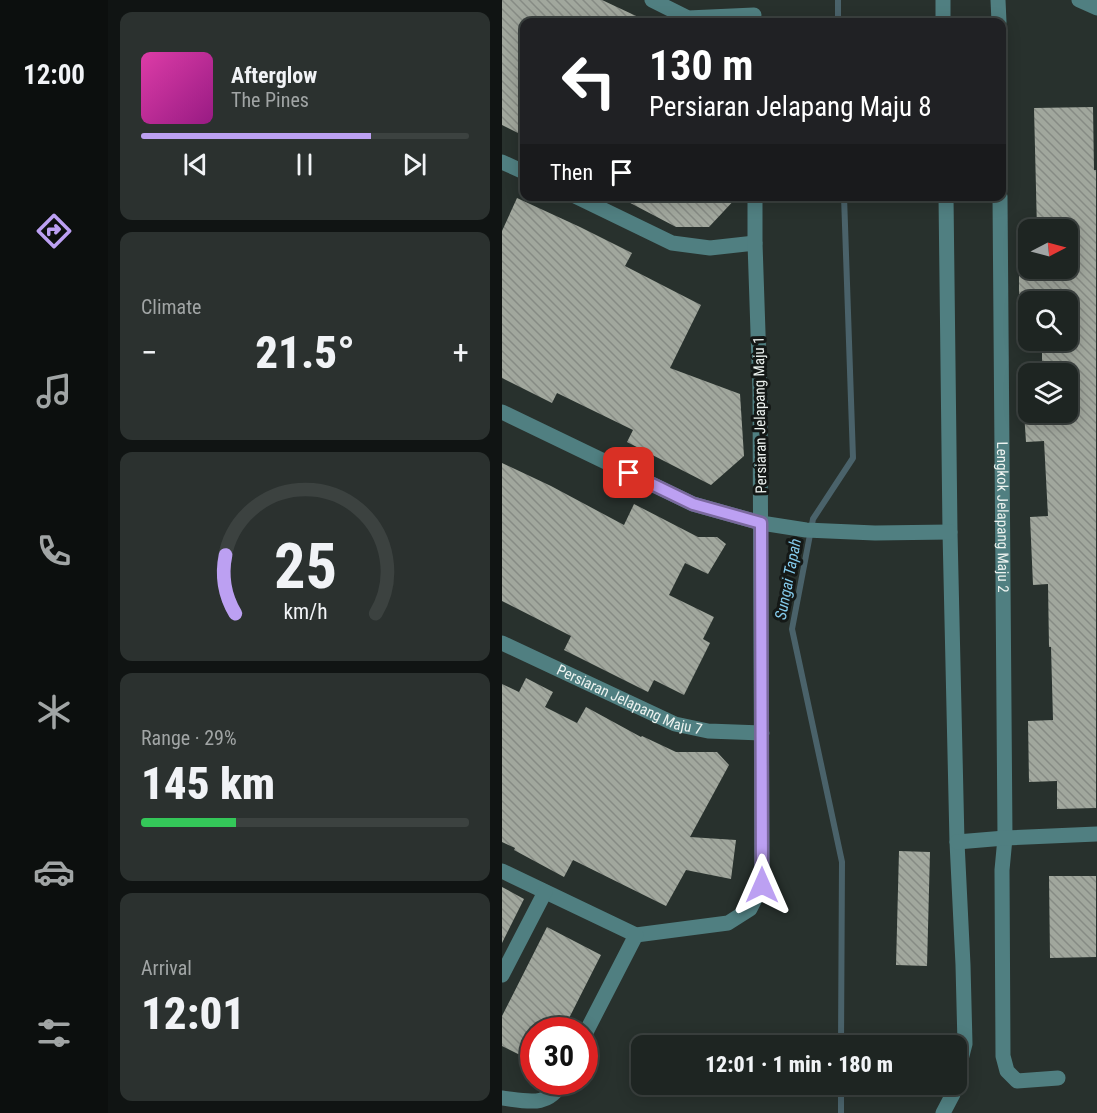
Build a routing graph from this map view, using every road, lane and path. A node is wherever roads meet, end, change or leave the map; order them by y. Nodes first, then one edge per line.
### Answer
1 (652, 0) edge
2 (943, 0) edge
3 (998, 0) edge
4 (1080, 0) edge
5 (1096, 8) edge
6 (754, 12) edge
7 (943, 18) edge
8 (999, 18) edge
9 (502, 162) edge
10 (520, 170) edge
11 (585, 201) edge
12 (755, 201) edge
13 (946, 201) edge
14 (1000, 201) edge
15 (755, 243) junction
16 (502, 412) edge
17 (761, 523) junction
18 (950, 532) junction
19 (502, 643) edge
20 (762, 733) junction
21 (1096, 834) edge
22 (1005, 838) junction
23 (957, 842) junction
24 (502, 871) edge
25 (545, 892) junction
26 (636, 934) junction
27 (502, 975) edge
28 (594, 1017) edge
29 (965, 1035) edge
30 (1058, 1078) dead end
31 (552, 1095) edge
32 (952, 1095) edge
33 (502, 1098) edge
34 (943, 1113) edge

1 - 6 street
2 - 7 street
3 - 8 street
4 - 5 street
9 - 10 street
11 - 15 street
12 - 15 street, Persiaran Jelapang Maju 1
13 - 18 street
14 - 22 street, Lengkok Jelapang Maju 2
15 - 17 street, Persiaran Jelapang Maju 1
16 - 17 street
17 - 18 street
17 - 20 street, Persiaran Jelapang Maju 1
18 - 23 street
19 - 20 street, Persiaran Jelapang Maju 7
20 - 26 street, Persiaran Jelapang Maju 1
21 - 22 street
22 - 23 street
22 - 30 street, Lengkok Jelapang Maju 2
23 - 29 street
24 - 25 street
25 - 26 street
25 - 27 street
26 - 28 street
31 - 33 street
32 - 34 street

